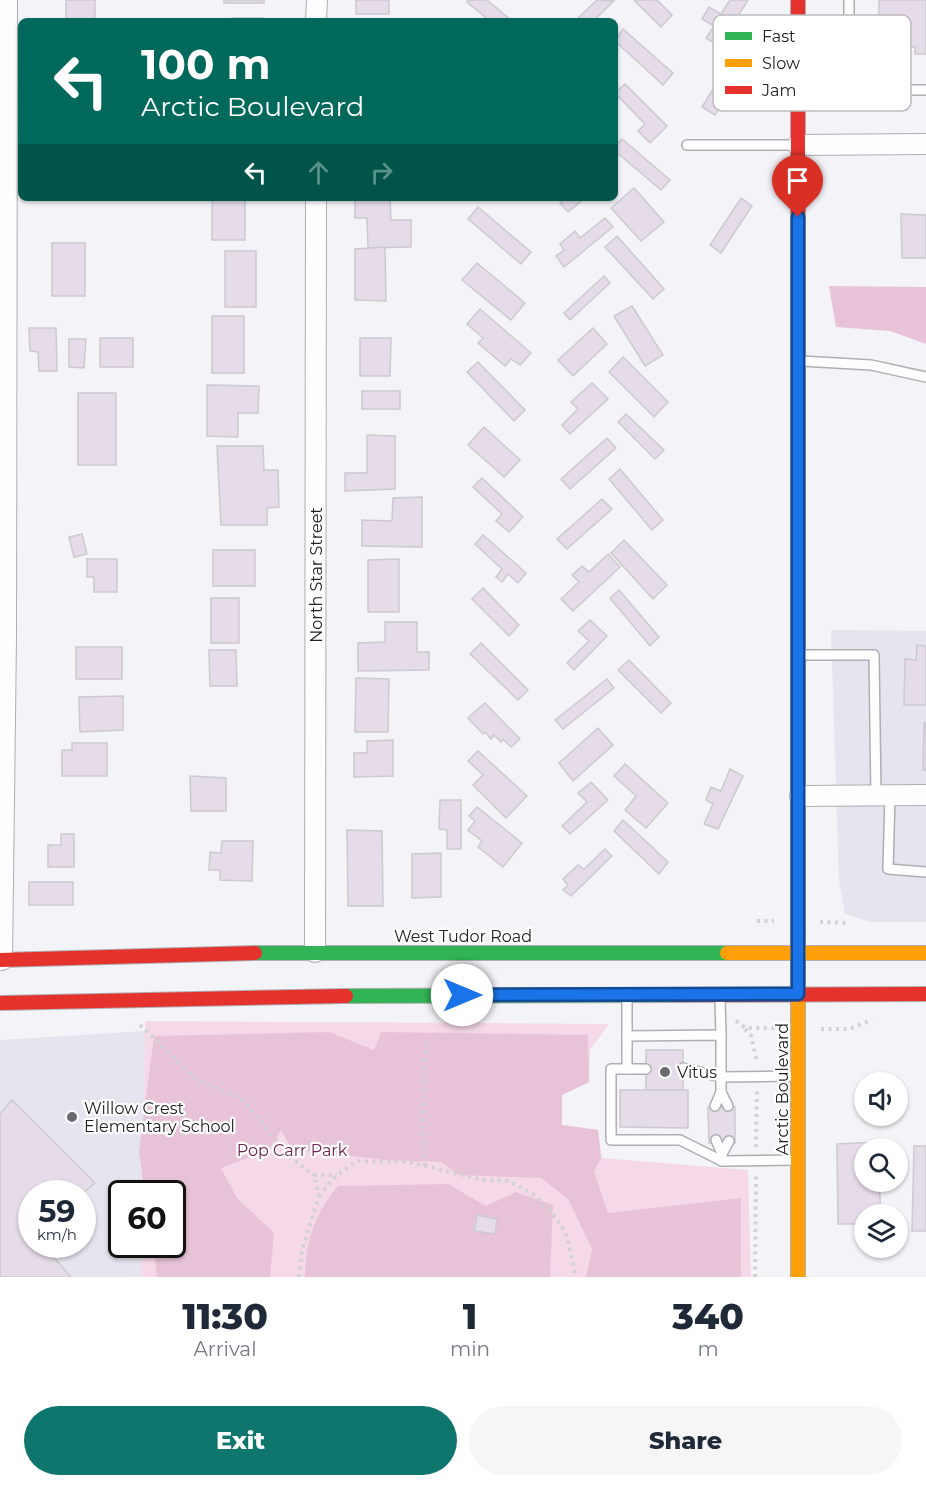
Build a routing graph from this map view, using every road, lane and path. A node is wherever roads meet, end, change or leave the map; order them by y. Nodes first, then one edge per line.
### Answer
1 (7, 0) edge
2 (316, 0) edge
3 (849, 2) dead end
4 (849, 15) edge
5 (316, 18) edge
6 (798, 111) edge
7 (926, 144) edge
8 (687, 145) dead end
9 (798, 145) junction
10 (316, 201) edge
11 (798, 361) junction
12 (926, 377) edge
13 (798, 655) junction
14 (926, 795) edge
15 (800, 796) junction
16 (883, 796) junction
17 (926, 872) edge
18 (315, 952) junction
19 (798, 953) junction
20 (926, 953) edge
21 (1, 960) edge
22 (627, 994) junction
23 (720, 994) junction
24 (798, 994) junction
25 (926, 994) edge
26 (0, 1003) edge
27 (138, 1023) dead end
28 (740, 1023) dead end
29 (721, 1035) junction
30 (627, 1036) junction
31 (426, 1044) dead end
32 (683, 1068) dead end
33 (627, 1069) junction
34 (646, 1069) dead end
35 (799, 1076) junction
36 (722, 1077) junction
37 (757, 1077) junction
38 (722, 1092) junction
39 (715, 1106) dead end
40 (728, 1106) dead end
41 (716, 1140) dead end
42 (729, 1141) dead end
43 (722, 1157) junction
44 (799, 1160) junction
45 (756, 1161) junction
46 (425, 1166) junction
47 (314, 1174) junction
48 (337, 1175) junction
49 (319, 1196) junction
50 (299, 1277) edge
51 (576, 1277) edge
52 (754, 1277) edge
53 (798, 1277) edge

1 - 21 street
2 - 5 street
3 - 4 lane
6 - 9 main road, Arctic Boulevard
7 - 9 street
8 - 9 lane
9 - 11 main road, Arctic Boulevard
10 - 18 street, North Star Street
11 - 12 lane
11 - 13 main road, Arctic Boulevard
13 - 15 main road, Arctic Boulevard
13 - 16 lane
14 - 16 street
15 - 16 street
15 - 19 main road, Arctic Boulevard
16 - 17 lane
18 - 19 main road, West Tudor Road
18 - 21 main road, West Tudor Road
19 - 20 main road, West Tudor Road
19 - 24 main road, Arctic Boulevard
22 - 23 main road
22 - 26 main road
22 - 30 lane
23 - 24 main road
23 - 29 lane
24 - 25 main road
24 - 35 main road, Arctic Boulevard
27 - 47 path
28 - 37 path
29 - 30 lane
29 - 36 lane
30 - 33 lane
31 - 46 path
32 - 36 lane
33 - 34 lane
33 - 43 lane
35 - 37 lane
35 - 44 main road, Arctic Boulevard
36 - 37 lane
36 - 38 lane
37 - 45 path
38 - 39 lane
38 - 40 lane
41 - 43 lane
42 - 43 lane
43 - 45 lane
44 - 45 lane
44 - 53 main road, Arctic Boulevard
45 - 52 path
46 - 48 path
46 - 51 path
47 - 48 path
47 - 49 path
48 - 49 path
49 - 50 path

